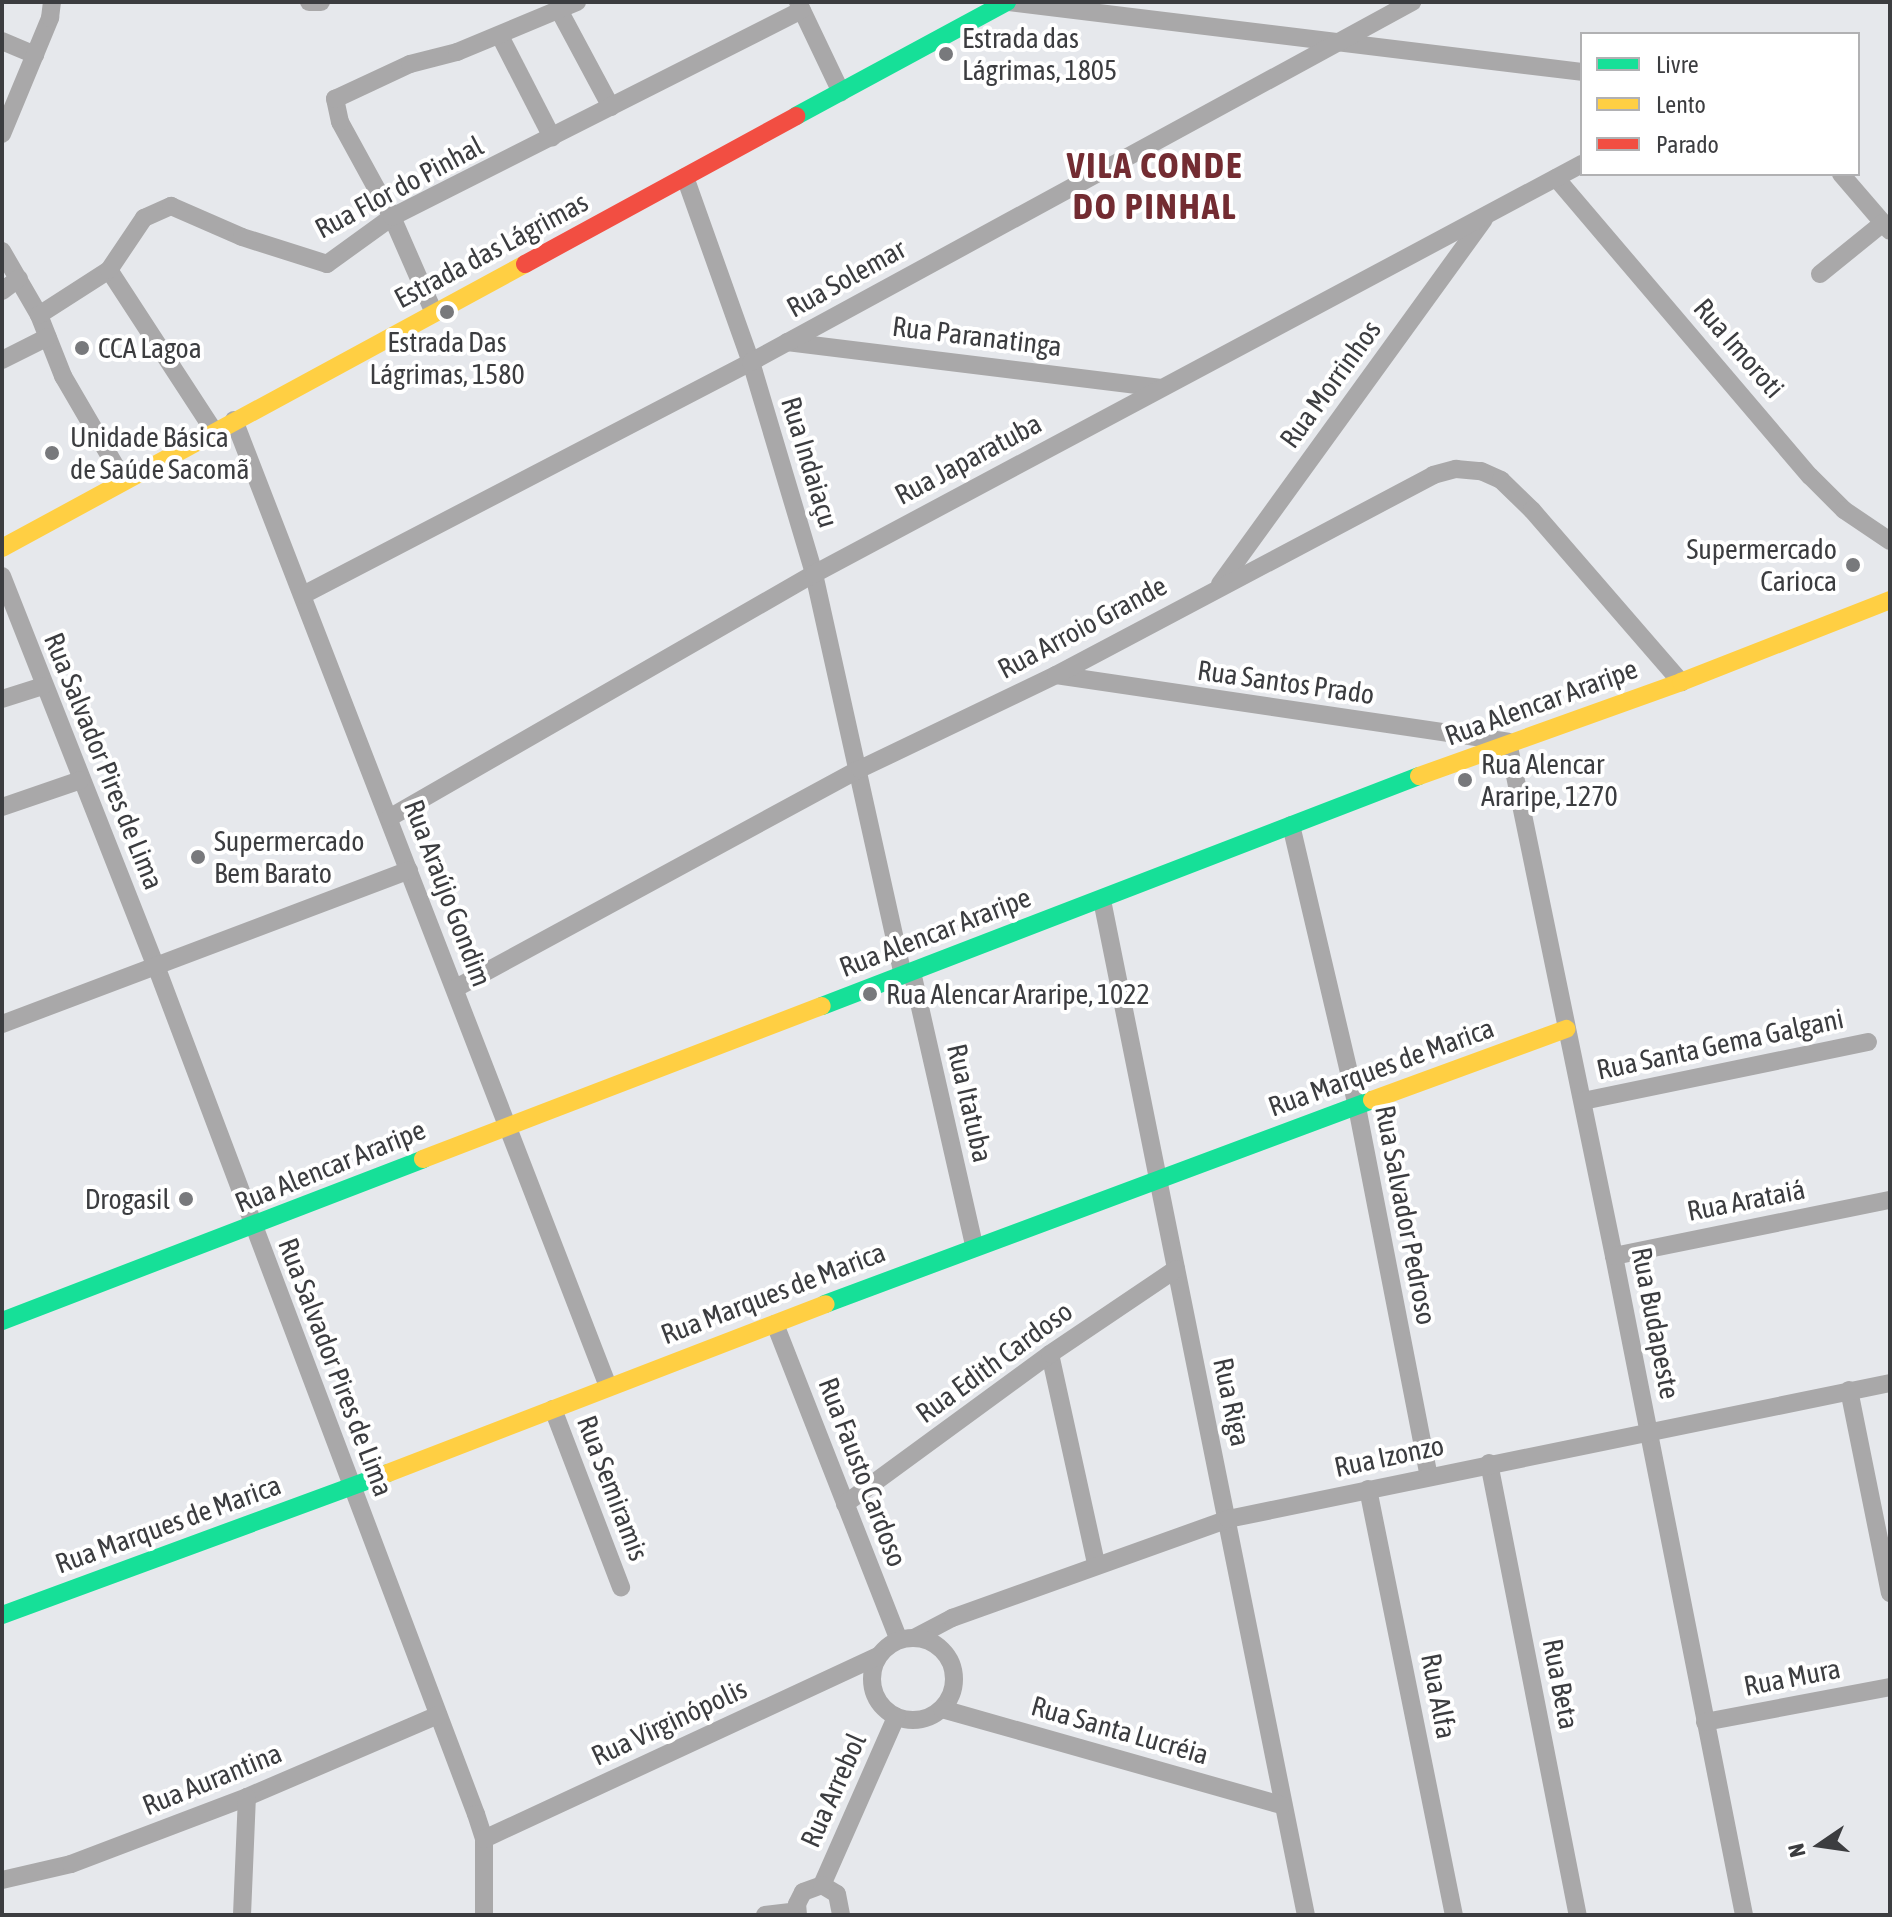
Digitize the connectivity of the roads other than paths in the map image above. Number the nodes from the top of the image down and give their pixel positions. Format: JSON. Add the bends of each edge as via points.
{"nodes":[{"id":1,"x":52,"y":2,"type":"edge"},
{"id":2,"x":309,"y":2,"type":"edge"},
{"id":3,"x":321,"y":2,"type":"edge"},
{"id":4,"x":577,"y":2,"type":"edge"},
{"id":5,"x":1008,"y":2,"type":"edge"},
{"id":6,"x":1412,"y":2,"type":"edge"},
{"id":7,"x":800,"y":6,"type":"edge"},
{"id":8,"x":559,"y":10,"type":"junction"},
{"id":9,"x":500,"y":36,"type":"junction"},
{"id":10,"x":2,"y":41,"type":"edge"},
{"id":11,"x":1338,"y":42,"type":"junction"},
{"id":12,"x":35,"y":55,"type":"junction"},
{"id":13,"x":1580,"y":72,"type":"edge"},
{"id":14,"x":841,"y":92,"type":"junction"},
{"id":15,"x":611,"y":107,"type":"junction"},
{"id":16,"x":2,"y":134,"type":"edge"},
{"id":17,"x":552,"y":137,"type":"junction"},
{"id":18,"x":1580,"y":165,"type":"edge"},
{"id":19,"x":1843,"y":176,"type":"edge"},
{"id":20,"x":685,"y":177,"type":"junction"},
{"id":21,"x":1556,"y":178,"type":"junction"},
{"id":22,"x":1488,"y":213,"type":"junction"},
{"id":23,"x":392,"y":217,"type":"junction"},
{"id":24,"x":1887,"y":227,"type":"edge"},
{"id":25,"x":2,"y":251,"type":"edge"},
{"id":26,"x":109,"y":270,"type":"junction"},
{"id":27,"x":1820,"y":274,"type":"dead end"},
{"id":28,"x":19,"y":278,"type":"junction"},
{"id":29,"x":2,"y":291,"type":"edge"},
{"id":30,"x":434,"y":313,"type":"junction"},
{"id":31,"x":39,"y":315,"type":"junction"},
{"id":32,"x":48,"y":337,"type":"junction"},
{"id":33,"x":787,"y":342,"type":"junction"},
{"id":34,"x":2,"y":360,"type":"edge"},
{"id":35,"x":751,"y":362,"type":"junction"},
{"id":36,"x":1159,"y":388,"type":"junction"},
{"id":37,"x":234,"y":420,"type":"junction"},
{"id":38,"x":214,"y":431,"type":"junction"},
{"id":39,"x":124,"y":481,"type":"junction"},
{"id":40,"x":1890,"y":541,"type":"edge"},
{"id":41,"x":2,"y":548,"type":"edge"},
{"id":42,"x":814,"y":574,"type":"junction"},
{"id":43,"x":2,"y":576,"type":"edge"},
{"id":44,"x":1217,"y":588,"type":"junction"},
{"id":45,"x":303,"y":595,"type":"junction"},
{"id":46,"x":1890,"y":600,"type":"edge"},
{"id":47,"x":1056,"y":675,"type":"junction"},
{"id":48,"x":1681,"y":682,"type":"junction"},
{"id":49,"x":43,"y":686,"type":"junction"},
{"id":50,"x":2,"y":699,"type":"edge"},
{"id":51,"x":1508,"y":742,"type":"junction"},
{"id":52,"x":860,"y":769,"type":"junction"},
{"id":53,"x":81,"y":780,"type":"junction"},
{"id":54,"x":2,"y":807,"type":"edge"},
{"id":55,"x":389,"y":818,"type":"junction"},
{"id":56,"x":1291,"y":825,"type":"junction"},
{"id":57,"x":409,"y":870,"type":"junction"},
{"id":58,"x":1102,"y":900,"type":"junction"},
{"id":59,"x":156,"y":966,"type":"junction"},
{"id":60,"x":908,"y":973,"type":"junction"},
{"id":61,"x":456,"y":988,"type":"junction"},
{"id":62,"x":2,"y":1024,"type":"edge"},
{"id":63,"x":1566,"y":1029,"type":"junction"},
{"id":64,"x":1868,"y":1042,"type":"dead end"},
{"id":65,"x":1583,"y":1101,"type":"junction"},
{"id":66,"x":1357,"y":1107,"type":"junction"},
{"id":67,"x":506,"y":1126,"type":"junction"},
{"id":68,"x":1156,"y":1179,"type":"junction"},
{"id":69,"x":1890,"y":1200,"type":"edge"},
{"id":70,"x":254,"y":1227,"type":"junction"},
{"id":71,"x":974,"y":1246,"type":"junction"},
{"id":72,"x":1614,"y":1256,"type":"junction"},
{"id":73,"x":1176,"y":1269,"type":"junction"},
{"id":74,"x":2,"y":1321,"type":"edge"},
{"id":75,"x":775,"y":1324,"type":"junction"},
{"id":76,"x":1050,"y":1354,"type":"junction"},
{"id":77,"x":1890,"y":1383,"type":"edge"},
{"id":78,"x":608,"y":1386,"type":"junction"},
{"id":79,"x":1849,"y":1390,"type":"junction"},
{"id":80,"x":553,"y":1409,"type":"junction"},
{"id":81,"x":1648,"y":1431,"type":"junction"},
{"id":82,"x":1489,"y":1463,"type":"junction"},
{"id":83,"x":1429,"y":1476,"type":"junction"},
{"id":84,"x":351,"y":1487,"type":"junction"},
{"id":85,"x":1368,"y":1489,"type":"junction"},
{"id":86,"x":845,"y":1504,"type":"junction"},
{"id":87,"x":1228,"y":1519,"type":"junction"},
{"id":88,"x":1096,"y":1564,"type":"junction"},
{"id":89,"x":621,"y":1587,"type":"dead end"},
{"id":90,"x":1890,"y":1593,"type":"edge"},
{"id":91,"x":2,"y":1615,"type":"edge"},
{"id":92,"x":908,"y":1639,"type":"junction"},
{"id":93,"x":878,"y":1656,"type":"junction"},
{"id":94,"x":1890,"y":1687,"type":"edge"},
{"id":95,"x":942,"y":1709,"type":"junction"},
{"id":96,"x":438,"y":1715,"type":"junction"},
{"id":97,"x":896,"y":1717,"type":"junction"},
{"id":98,"x":1705,"y":1722,"type":"junction"},
{"id":99,"x":247,"y":1797,"type":"junction"},
{"id":100,"x":1282,"y":1805,"type":"junction"},
{"id":101,"x":484,"y":1839,"type":"junction"},
{"id":102,"x":2,"y":1880,"type":"edge"},
{"id":103,"x":822,"y":1885,"type":"junction"},
{"id":104,"x":798,"y":1913,"type":"edge"},
{"id":105,"x":242,"y":1915,"type":"edge"},
{"id":106,"x":484,"y":1915,"type":"edge"},
{"id":107,"x":765,"y":1915,"type":"edge"},
{"id":108,"x":841,"y":1915,"type":"edge"},
{"id":109,"x":1306,"y":1915,"type":"edge"},
{"id":110,"x":1454,"y":1915,"type":"edge"},
{"id":111,"x":1578,"y":1915,"type":"edge"},
{"id":112,"x":1744,"y":1915,"type":"edge"}],
"edges":[{"from":1,"to":12,"type":"street"},
{"from":2,"to":3,"type":"street"},
{"from":4,"to":8,"type":"street"},
{"from":5,"to":11,"type":"street"},
{"from":5,"to":14,"type":"street","name":"Estrada das Lágrimas"},
{"from":6,"to":11,"type":"street","name":"Rua Solemar"},
{"from":7,"to":14,"type":"street"},
{"from":7,"to":15,"type":"street","name":"Rua Flor do Pinhal"},
{"from":8,"to":9,"type":"street"},
{"from":8,"to":15,"type":"street"},
{"from":9,"to":17,"type":"street"},
{"from":9,"to":23,"type":"street","via":[[410,64],[335,99],[340,122]]},
{"from":10,"to":12,"type":"street"},
{"from":11,"to":13,"type":"street"},
{"from":11,"to":33,"type":"street","name":"Rua Solemar"},
{"from":12,"to":16,"type":"street"},
{"from":14,"to":20,"type":"street","name":"Estrada das Lágrimas"},
{"from":15,"to":17,"type":"street","name":"Rua Flor do Pinhal"},
{"from":17,"to":23,"type":"street","name":"Rua Flor do Pinhal"},
{"from":18,"to":21,"type":"street","name":"Rua Japaratuba"},
{"from":19,"to":24,"type":"street"},
{"from":20,"to":30,"type":"street","name":"Estrada das Lágrimas"},
{"from":20,"to":35,"type":"street","name":"Rua Indaiaçu"},
{"from":21,"to":22,"type":"street","name":"Rua Japaratuba"},
{"from":21,"to":40,"type":"street","name":"Rua Imoroti","via":[[1810,476],[1844,510]]},
{"from":22,"to":36,"type":"street","name":"Rua Japaratuba"},
{"from":22,"to":44,"type":"street","name":"Rua Morrinhos"},
{"from":23,"to":26,"type":"street","name":"Rua Flor do Pinhal","via":[[327,264],[242,237],[171,206],[144,218]]},
{"from":23,"to":30,"type":"street"},
{"from":24,"to":27,"type":"street"},
{"from":25,"to":28,"type":"street"},
{"from":26,"to":31,"type":"street","name":"Rua Flor do Pinhal"},
{"from":26,"to":38,"type":"street"},
{"from":28,"to":29,"type":"street"},
{"from":28,"to":31,"type":"street"},
{"from":30,"to":37,"type":"street","name":"Estrada das Lágrimas"},
{"from":31,"to":32,"type":"street"},
{"from":32,"to":34,"type":"street"},
{"from":32,"to":39,"type":"street","via":[[63,376]]},
{"from":33,"to":35,"type":"street","name":"Rua Solemar"},
{"from":33,"to":36,"type":"street","name":"Rua Paranatinga"},
{"from":35,"to":42,"type":"street","name":"Rua Indaiaçu"},
{"from":35,"to":45,"type":"street","name":"Rua Solemar"},
{"from":36,"to":42,"type":"street","name":"Rua Japaratuba"},
{"from":37,"to":38,"type":"street","name":"Estrada das Lágrimas"},
{"from":37,"to":45,"type":"street","name":"Rua Araújo Gondim"},
{"from":38,"to":39,"type":"street","name":"Estrada das Lágrimas"},
{"from":39,"to":41,"type":"street","name":"Estrada das Lágrimas"},
{"from":42,"to":52,"type":"street","name":"Rua Indaiaçu"},
{"from":42,"to":55,"type":"street","name":"Rua Japaratuba"},
{"from":43,"to":49,"type":"street","name":"Rua Salvador Pires de Lima"},
{"from":44,"to":47,"type":"street","name":"Rua Arroio Grande"},
{"from":44,"to":48,"type":"street","name":"Rua Arroio Grande","via":[[1433,475],[1456,469],[1481,471],[1501,480],[1532,510]]},
{"from":45,"to":55,"type":"street","name":"Rua Araújo Gondim"},
{"from":46,"to":48,"type":"street","name":"Rua Alencar Araripe"},
{"from":47,"to":51,"type":"street","name":"Rua Santos Prado"},
{"from":47,"to":52,"type":"street","name":"Rua Arroio Grande"},
{"from":48,"to":51,"type":"street","name":"Rua Alencar Araripe"},
{"from":49,"to":50,"type":"street"},
{"from":49,"to":53,"type":"street","name":"Rua Salvador Pires de Lima"},
{"from":51,"to":56,"type":"street","name":"Rua Alencar Araripe"},
{"from":51,"to":63,"type":"street","name":"Rua Budapeste"},
{"from":52,"to":60,"type":"street","name":"Rua Itatuba"},
{"from":52,"to":61,"type":"street","name":"Rua Arroio Grande"},
{"from":53,"to":54,"type":"street"},
{"from":53,"to":59,"type":"street","name":"Rua Salvador Pires de Lima"},
{"from":55,"to":57,"type":"street","name":"Rua Araújo Gondim"},
{"from":56,"to":58,"type":"street","name":"Rua Alencar Araripe"},
{"from":56,"to":66,"type":"street","name":"Rua Salvador Pedroso"},
{"from":57,"to":59,"type":"street"},
{"from":57,"to":61,"type":"street","name":"Rua Araújo Gondim"},
{"from":58,"to":60,"type":"street","name":"Rua Alencar Araripe"},
{"from":58,"to":68,"type":"street","name":"Rua Riga"},
{"from":59,"to":62,"type":"street"},
{"from":59,"to":70,"type":"street","name":"Rua Salvador Pires de Lima"},
{"from":60,"to":67,"type":"street","name":"Rua Alencar Araripe"},
{"from":60,"to":71,"type":"street","name":"Rua Itatuba"},
{"from":61,"to":67,"type":"street","name":"Rua Araújo Gondim"},
{"from":63,"to":65,"type":"street","name":"Rua Budapeste"},
{"from":63,"to":66,"type":"street","name":"Rua Marques de Marica"},
{"from":64,"to":65,"type":"street","name":"Rua Santa Gema Galgani"},
{"from":65,"to":72,"type":"street","name":"Rua Budapeste"},
{"from":66,"to":68,"type":"street","name":"Rua Marques de Marica"},
{"from":66,"to":83,"type":"street","name":"Rua Salvador Pedroso"},
{"from":67,"to":70,"type":"street","name":"Rua Alencar Araripe"},
{"from":67,"to":78,"type":"street","name":"Rua Araújo Gondim"},
{"from":68,"to":71,"type":"street","name":"Rua Marques de Marica"},
{"from":68,"to":73,"type":"street","name":"Rua Riga"},
{"from":69,"to":72,"type":"street","name":"Rua Arataiá"},
{"from":70,"to":74,"type":"street","name":"Rua Alencar Araripe"},
{"from":70,"to":84,"type":"street","name":"Rua Salvador Pires de Lima"},
{"from":71,"to":75,"type":"street","name":"Rua Marques de Marica"},
{"from":72,"to":81,"type":"street","name":"Rua Budapeste"},
{"from":73,"to":76,"type":"street","name":"Rua Edith Cardoso"},
{"from":73,"to":87,"type":"street","name":"Rua Riga"},
{"from":75,"to":78,"type":"street","name":"Rua Marques de Marica"},
{"from":75,"to":86,"type":"street","name":"Rua Fausto Cardoso"},
{"from":76,"to":86,"type":"street","name":"Rua Edith Cardoso"},
{"from":76,"to":88,"type":"street"},
{"from":77,"to":79,"type":"street","name":"Rua Izonzo"},
{"from":78,"to":80,"type":"street","name":"Rua Marques de Marica"},
{"from":79,"to":81,"type":"street","name":"Rua Izonzo"},
{"from":79,"to":90,"type":"street"},
{"from":80,"to":84,"type":"street","name":"Rua Marques de Marica"},
{"from":80,"to":89,"type":"street","name":"Rua Semiramis"},
{"from":81,"to":82,"type":"street","name":"Rua Izonzo"},
{"from":81,"to":98,"type":"street","name":"Rua Budapeste"},
{"from":82,"to":83,"type":"street","name":"Rua Izonzo"},
{"from":82,"to":111,"type":"street","name":"Rua Beta"},
{"from":83,"to":85,"type":"street","name":"Rua Izonzo"},
{"from":84,"to":91,"type":"street","name":"Rua Marques de Marica"},
{"from":84,"to":96,"type":"street","name":"Rua Salvador Pires de Lima"},
{"from":85,"to":87,"type":"street","name":"Rua Izonzo"},
{"from":85,"to":110,"type":"street","name":"Rua Alfa"},
{"from":86,"to":92,"type":"street","name":"Rua Fausto Cardoso"},
{"from":87,"to":88,"type":"street","name":"Rua Izonzo"},
{"from":87,"to":100,"type":"street","name":"Rua Riga"},
{"from":88,"to":92,"type":"street","name":"Rua Izonzo"},
{"from":92,"to":93,"type":"street"},
{"from":92,"to":95,"type":"street","via":[[931,1642],[952,1665],[951,1696]]},
{"from":93,"to":97,"type":"street","via":[[871,1684],[875,1698]]},
{"from":93,"to":101,"type":"street","name":"Rua Virginópolis"},
{"from":94,"to":98,"type":"street","name":"Rua Mura"},
{"from":95,"to":97,"type":"street","via":[[920,1720]]},
{"from":95,"to":100,"type":"street","name":"Rua Santa Lucréia"},
{"from":96,"to":99,"type":"street","name":"Rua Aurantina"},
{"from":96,"to":101,"type":"street","name":"Rua Salvador Pires de Lima"},
{"from":97,"to":103,"type":"street","name":"Rua Arrebol"},
{"from":98,"to":112,"type":"street","name":"Rua Budapeste"},
{"from":99,"to":102,"type":"street","name":"Rua Aurantina","via":[[71,1864]]},
{"from":99,"to":105,"type":"street"},
{"from":100,"to":109,"type":"street","name":"Rua Riga"},
{"from":101,"to":106,"type":"street","name":"Rua Salvador Pires de Lima"},
{"from":103,"to":104,"type":"street","via":[[803,1892]]},
{"from":103,"to":108,"type":"street","via":[[837,1894]]},
{"from":104,"to":107,"type":"street"}]}
